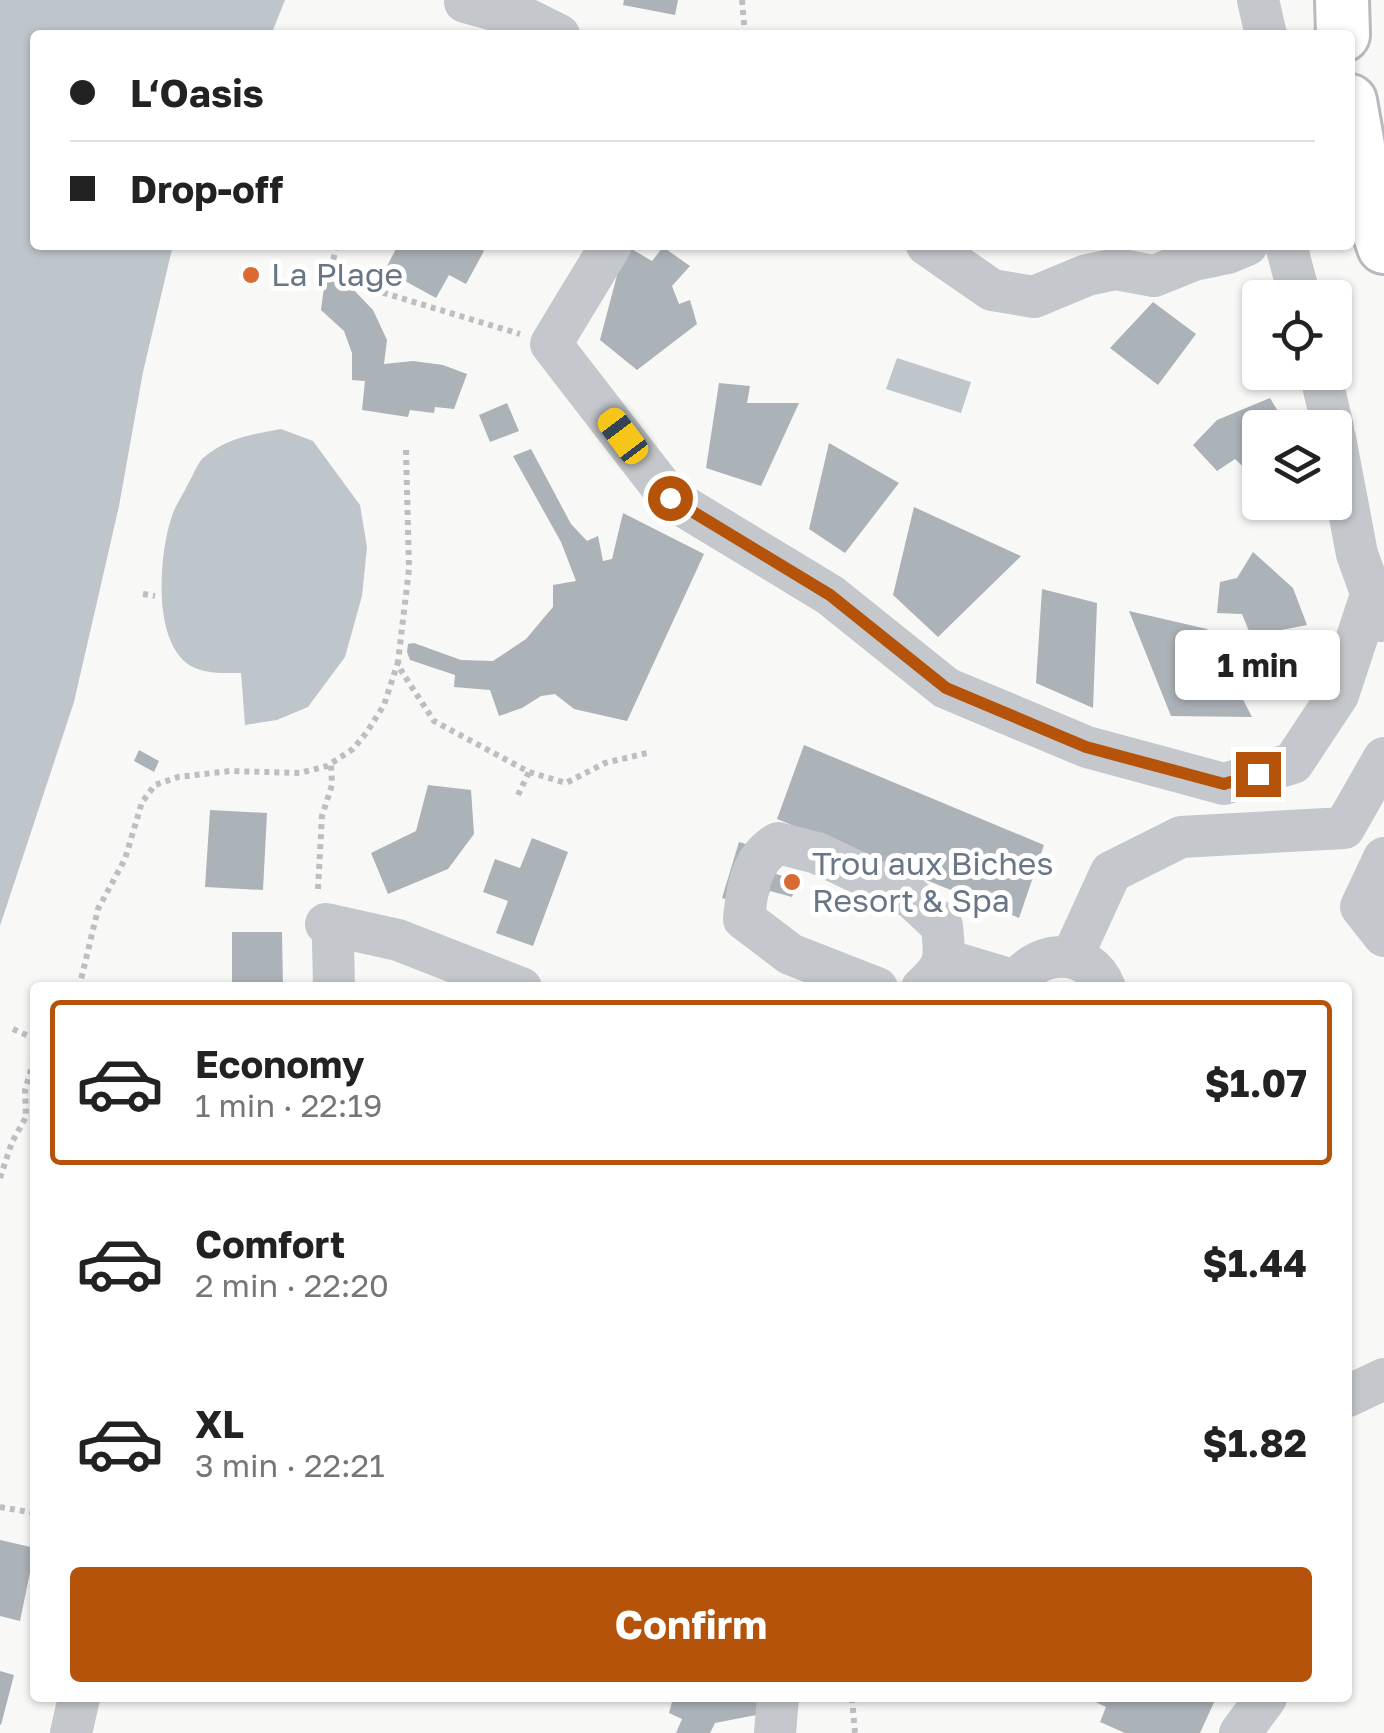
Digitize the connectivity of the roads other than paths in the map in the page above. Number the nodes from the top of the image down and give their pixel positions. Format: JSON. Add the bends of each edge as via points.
{"nodes":[{"id":1,"x":1258,"y":0,"type":"edge"},
{"id":2,"x":1342,"y":0,"type":"edge"},
{"id":3,"x":465,"y":2,"type":"edge"},
{"id":4,"x":549,"y":30,"type":"edge"},
{"id":5,"x":1265,"y":30,"type":"edge"},
{"id":6,"x":1342,"y":30,"type":"edge"},
{"id":7,"x":1355,"y":129,"type":"edge"},
{"id":8,"x":1367,"y":196,"type":"junction"},
{"id":9,"x":1384,"y":247,"type":"edge"},
{"id":10,"x":608,"y":250,"type":"edge"},
{"id":11,"x":934,"y":250,"type":"edge"},
{"id":12,"x":1235,"y":250,"type":"edge"},
{"id":13,"x":1287,"y":250,"type":"edge"},
{"id":14,"x":1295,"y":280,"type":"edge"},
{"id":15,"x":1384,"y":284,"type":"edge"},
{"id":16,"x":1351,"y":520,"type":"edge"},
{"id":17,"x":1378,"y":613,"type":"edge"},
{"id":18,"x":1384,"y":758,"type":"edge"},
{"id":19,"x":1384,"y":858,"type":"edge"},
{"id":20,"x":1384,"y":936,"type":"edge"},
{"id":21,"x":1072,"y":957,"type":"junction"},
{"id":22,"x":934,"y":974,"type":"edge"},
{"id":23,"x":334,"y":982,"type":"edge"},
{"id":24,"x":506,"y":982,"type":"edge"},
{"id":25,"x":862,"y":982,"type":"edge"},
{"id":26,"x":998,"y":982,"type":"edge"},
{"id":27,"x":1016,"y":982,"type":"edge"},
{"id":28,"x":1102,"y":982,"type":"edge"},
{"id":29,"x":1384,"y":1379,"type":"edge"},
{"id":30,"x":1352,"y":1394,"type":"edge"},
{"id":31,"x":77,"y":1702,"type":"edge"},
{"id":32,"x":778,"y":1702,"type":"edge"},
{"id":33,"x":1263,"y":1702,"type":"edge"},
{"id":34,"x":71,"y":1733,"type":"edge"},
{"id":35,"x":774,"y":1733,"type":"edge"},
{"id":36,"x":1240,"y":1733,"type":"edge"}],
"edges":[{"from":1,"to":5,"type":"lane"},
{"from":2,"to":6,"type":"main road"},
{"from":3,"to":4,"type":"lane"},
{"from":7,"to":8,"type":"main road"},
{"from":8,"to":9,"type":"main road"},
{"from":8,"to":15,"type":"main road"},
{"from":10,"to":17,"type":"lane","via":[[551,344],[670,498],[830,595],[946,688],[1086,747],[1224,784],[1292,762],[1338,695]]},
{"from":11,"to":12,"type":"lane","via":[[992,290],[1034,297],[1086,275],[1116,270],[1154,276]]},
{"from":13,"to":14,"type":"lane"},
{"from":16,"to":17,"type":"lane"},
{"from":18,"to":21,"type":"lane","via":[[1344,828],[1180,837],[1111,872]]},
{"from":19,"to":20,"type":"lane","via":[[1361,907]]},
{"from":21,"to":27,"type":"lane","via":[[1034,962]]},
{"from":21,"to":28,"type":"lane"},
{"from":22,"to":25,"type":"lane","via":[[942,926],[912,898],[817,853],[778,843],[761,854],[744,918],[790,954]]},
{"from":22,"to":26,"type":"lane"},
{"from":23,"to":24,"type":"lane","via":[[330,933],[398,940]]},
{"from":29,"to":30,"type":"lane"},
{"from":31,"to":34,"type":"lane"},
{"from":32,"to":35,"type":"lane"},
{"from":33,"to":36,"type":"lane"}]}
